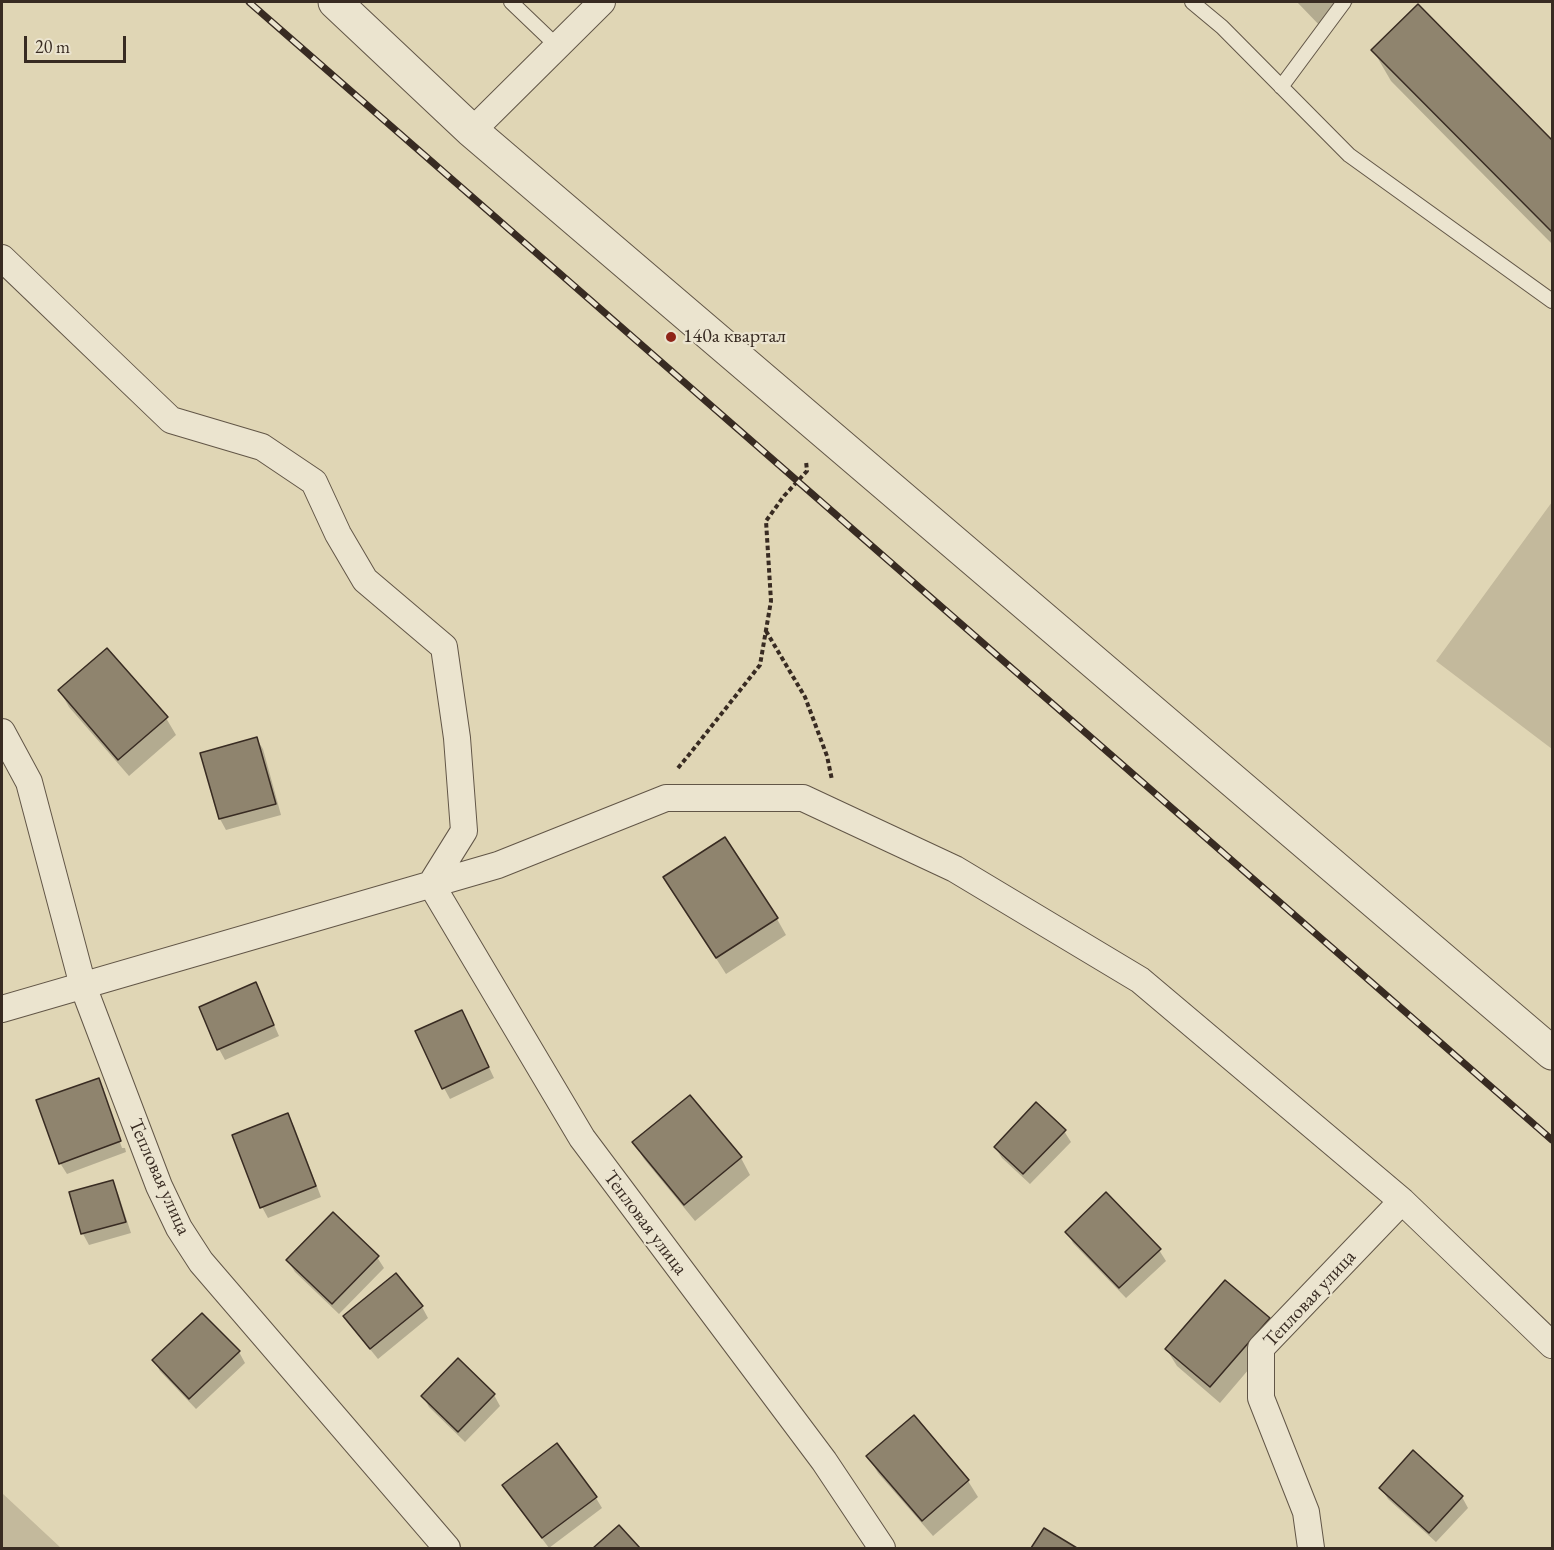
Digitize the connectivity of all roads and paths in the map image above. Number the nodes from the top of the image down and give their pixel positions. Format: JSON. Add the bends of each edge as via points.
{"nodes":[{"id":1,"x":335,"y":2,"type":"edge"},
{"id":2,"x":511,"y":2,"type":"edge"},
{"id":3,"x":602,"y":2,"type":"edge"},
{"id":4,"x":1192,"y":2,"type":"edge"},
{"id":5,"x":1344,"y":2,"type":"edge"},
{"id":6,"x":557,"y":46,"type":"junction"},
{"id":7,"x":1281,"y":87,"type":"junction"},
{"id":8,"x":472,"y":131,"type":"junction"},
{"id":9,"x":2,"y":258,"type":"edge"},
{"id":10,"x":1552,"y":301,"type":"edge"},
{"id":11,"x":806,"y":458,"type":"dead end"},
{"id":12,"x":766,"y":631,"type":"junction"},
{"id":13,"x":2,"y":732,"type":"edge"},
{"id":14,"x":644,"y":806,"type":"junction"},
{"id":15,"x":841,"y":816,"type":"junction"},
{"id":16,"x":431,"y":884,"type":"junction"},
{"id":17,"x":83,"y":986,"type":"junction"},
{"id":18,"x":2,"y":1009,"type":"edge"},
{"id":19,"x":1552,"y":1053,"type":"edge"},
{"id":20,"x":1402,"y":1201,"type":"junction"},
{"id":21,"x":1552,"y":1345,"type":"edge"},
{"id":22,"x":447,"y":1548,"type":"edge"},
{"id":23,"x":882,"y":1548,"type":"edge"},
{"id":24,"x":1311,"y":1548,"type":"edge"}],
"edges":[{"from":1,"to":8,"type":"street"},
{"from":2,"to":6,"type":"lane"},
{"from":3,"to":6,"type":"street"},
{"from":4,"to":7,"type":"lane"},
{"from":5,"to":7,"type":"lane"},
{"from":6,"to":8,"type":"street"},
{"from":7,"to":10,"type":"lane","via":[[1348,154]]},
{"from":8,"to":19,"type":"street"},
{"from":9,"to":16,"type":"street","via":[[171,420],[262,447],[314,482],[365,580],[444,647],[457,738],[464,831]]},
{"from":11,"to":12,"type":"path","via":[[807,471],[766,521],[771,601]]},
{"from":12,"to":14,"type":"path","via":[[760,665]]},
{"from":12,"to":15,"type":"path","via":[[805,697],[827,756]]},
{"from":13,"to":17,"type":"street","name":"Тепловая улица","via":[[29,782]]},
{"from":14,"to":15,"type":"street","via":[[666,798],[803,798]]},
{"from":14,"to":16,"type":"street","via":[[498,865]]},
{"from":15,"to":20,"type":"street","via":[[955,869],[1140,980]]},
{"from":16,"to":17,"type":"street"},
{"from":16,"to":23,"type":"street","name":"Тепловая улица","via":[[582,1138],[824,1461]]},
{"from":17,"to":18,"type":"street"},
{"from":17,"to":22,"type":"street","name":"Тепловая улица","via":[[159,1186],[201,1262]]},
{"from":20,"to":21,"type":"street"},
{"from":20,"to":24,"type":"street","name":"Тепловая улица","via":[[1261,1348],[1261,1398],[1306,1512]]}]}
